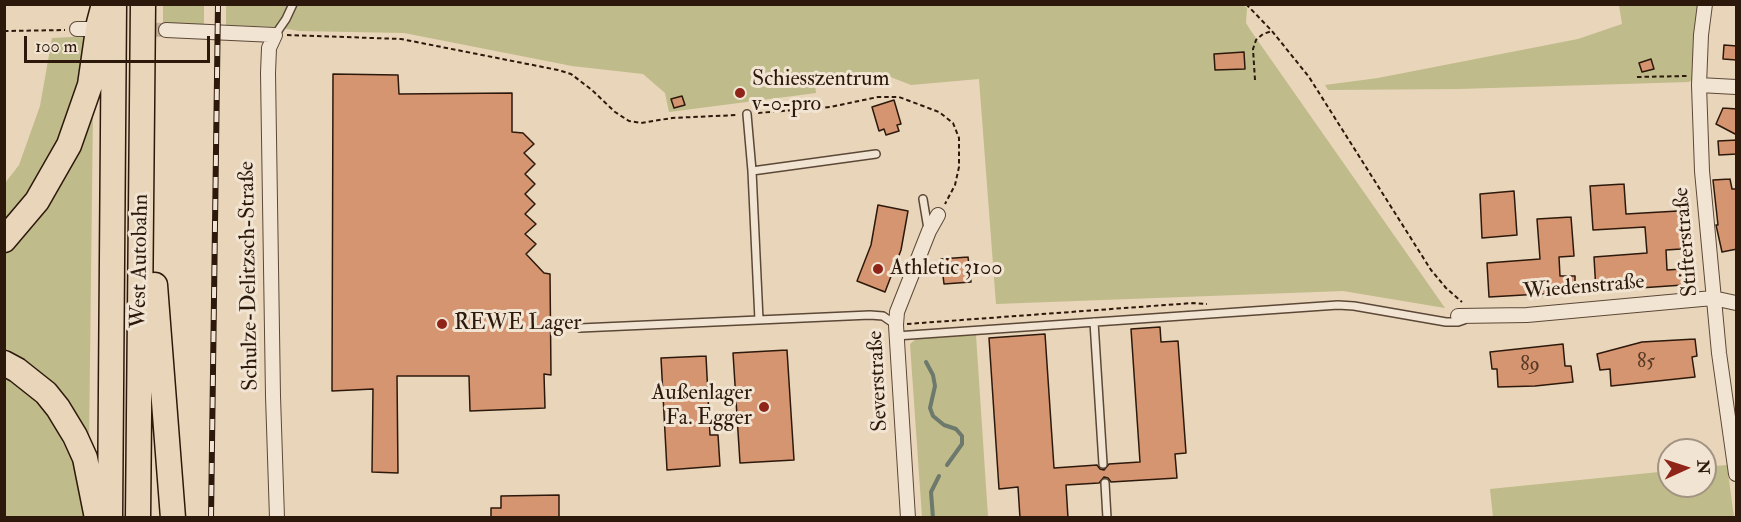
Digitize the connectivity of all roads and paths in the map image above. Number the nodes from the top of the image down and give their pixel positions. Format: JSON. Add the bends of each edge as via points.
{"nodes":[{"id":1,"x":104,"y":4,"type":"edge"},
{"id":2,"x":114,"y":4,"type":"edge"},
{"id":3,"x":143,"y":4,"type":"edge"},
{"id":4,"x":293,"y":4,"type":"edge"},
{"id":5,"x":1246,"y":4,"type":"edge"},
{"id":6,"x":1706,"y":4,"type":"edge"},
{"id":7,"x":83,"y":29,"type":"dead end"},
{"id":8,"x":166,"y":30,"type":"tunnel mouth"},
{"id":9,"x":4,"y":31,"type":"edge"},
{"id":10,"x":1272,"y":31,"type":"junction"},
{"id":11,"x":275,"y":34,"type":"junction"},
{"id":12,"x":1637,"y":77,"type":"dead end"},
{"id":13,"x":1255,"y":80,"type":"dead end"},
{"id":14,"x":1699,"y":80,"type":"junction"},
{"id":15,"x":1737,"y":87,"type":"edge"},
{"id":16,"x":747,"y":114,"type":"junction"},
{"id":17,"x":876,"y":154,"type":"dead end"},
{"id":18,"x":752,"y":171,"type":"junction"},
{"id":19,"x":142,"y":182,"type":"junction"},
{"id":20,"x":923,"y":199,"type":"dead end"},
{"id":21,"x":938,"y":215,"type":"joint"},
{"id":22,"x":929,"y":231,"type":"junction"},
{"id":23,"x":4,"y":240,"type":"edge"},
{"id":24,"x":1713,"y":298,"type":"junction"},
{"id":25,"x":1737,"y":303,"type":"edge"},
{"id":26,"x":1471,"y":316,"type":"junction"},
{"id":27,"x":759,"y":320,"type":"junction"},
{"id":28,"x":1094,"y":322,"type":"junction"},
{"id":29,"x":580,"y":328,"type":"dead end"},
{"id":30,"x":896,"y":331,"type":"junction"},
{"id":31,"x":4,"y":363,"type":"edge"},
{"id":32,"x":1103,"y":464,"type":"dead end"},
{"id":33,"x":1737,"y":474,"type":"edge"},
{"id":34,"x":1105,"y":483,"type":"dead end"},
{"id":35,"x":97,"y":518,"type":"edge"},
{"id":36,"x":110,"y":518,"type":"edge"},
{"id":37,"x":138,"y":518,"type":"edge"},
{"id":38,"x":173,"y":518,"type":"edge"},
{"id":39,"x":277,"y":518,"type":"edge"},
{"id":40,"x":908,"y":518,"type":"edge"},
{"id":41,"x":1107,"y":518,"type":"edge"}],
"edges":[{"from":1,"to":23,"type":"highway","via":[[90,85],[69,146],[37,201]]},
{"from":2,"to":36,"type":"highway","name":"West Autobahn"},
{"from":3,"to":19,"type":"highway","name":"West Autobahn"},
{"from":4,"to":11,"type":"lane"},
{"from":5,"to":10,"type":"path"},
{"from":6,"to":14,"type":"street","name":"Stifterstraße"},
{"from":7,"to":9,"type":"path"},
{"from":8,"to":11,"type":"street"},
{"from":10,"to":13,"type":"path","via":[[1256,40]]},
{"from":10,"to":26,"type":"path","via":[[1309,77],[1431,270]]},
{"from":11,"to":16,"type":"path","via":[[401,39],[558,70],[571,74],[629,121]]},
{"from":11,"to":39,"type":"street","name":"Schulze-Delitzsch-Straße","via":[[269,48],[268,74]]},
{"from":12,"to":14,"type":"path"},
{"from":14,"to":15,"type":"street"},
{"from":14,"to":24,"type":"street","name":"Stifterstraße"},
{"from":16,"to":18,"type":"lane"},
{"from":16,"to":21,"type":"path","via":[[830,107],[878,97],[899,97],[939,112],[953,123],[959,138],[959,167],[955,185]]},
{"from":17,"to":18,"type":"lane"},
{"from":18,"to":27,"type":"lane"},
{"from":19,"to":37,"type":"highway","name":"West Autobahn"},
{"from":19,"to":38,"type":"highway","via":[[154,265]]},
{"from":20,"to":22,"type":"lane"},
{"from":21,"to":22,"type":"street","name":"Severstraße"},
{"from":22,"to":30,"type":"street","name":"Severstraße","via":[[897,312]]},
{"from":24,"to":25,"type":"street","name":"Wiedenstraße"},
{"from":24,"to":26,"type":"street","name":"Wiedenstraße","via":[[1527,315]]},
{"from":24,"to":33,"type":"street","name":"Stifterstraße"},
{"from":26,"to":28,"type":"lane","via":[[1446,322],[1338,305]]},
{"from":27,"to":29,"type":"lane"},
{"from":27,"to":30,"type":"lane","via":[[883,316]]},
{"from":28,"to":30,"type":"lane"},
{"from":28,"to":32,"type":"lane"},
{"from":30,"to":40,"type":"street","name":"Severstraße"},
{"from":31,"to":35,"type":"highway","via":[[46,393],[70,426],[85,458]]},
{"from":34,"to":41,"type":"lane"}]}
